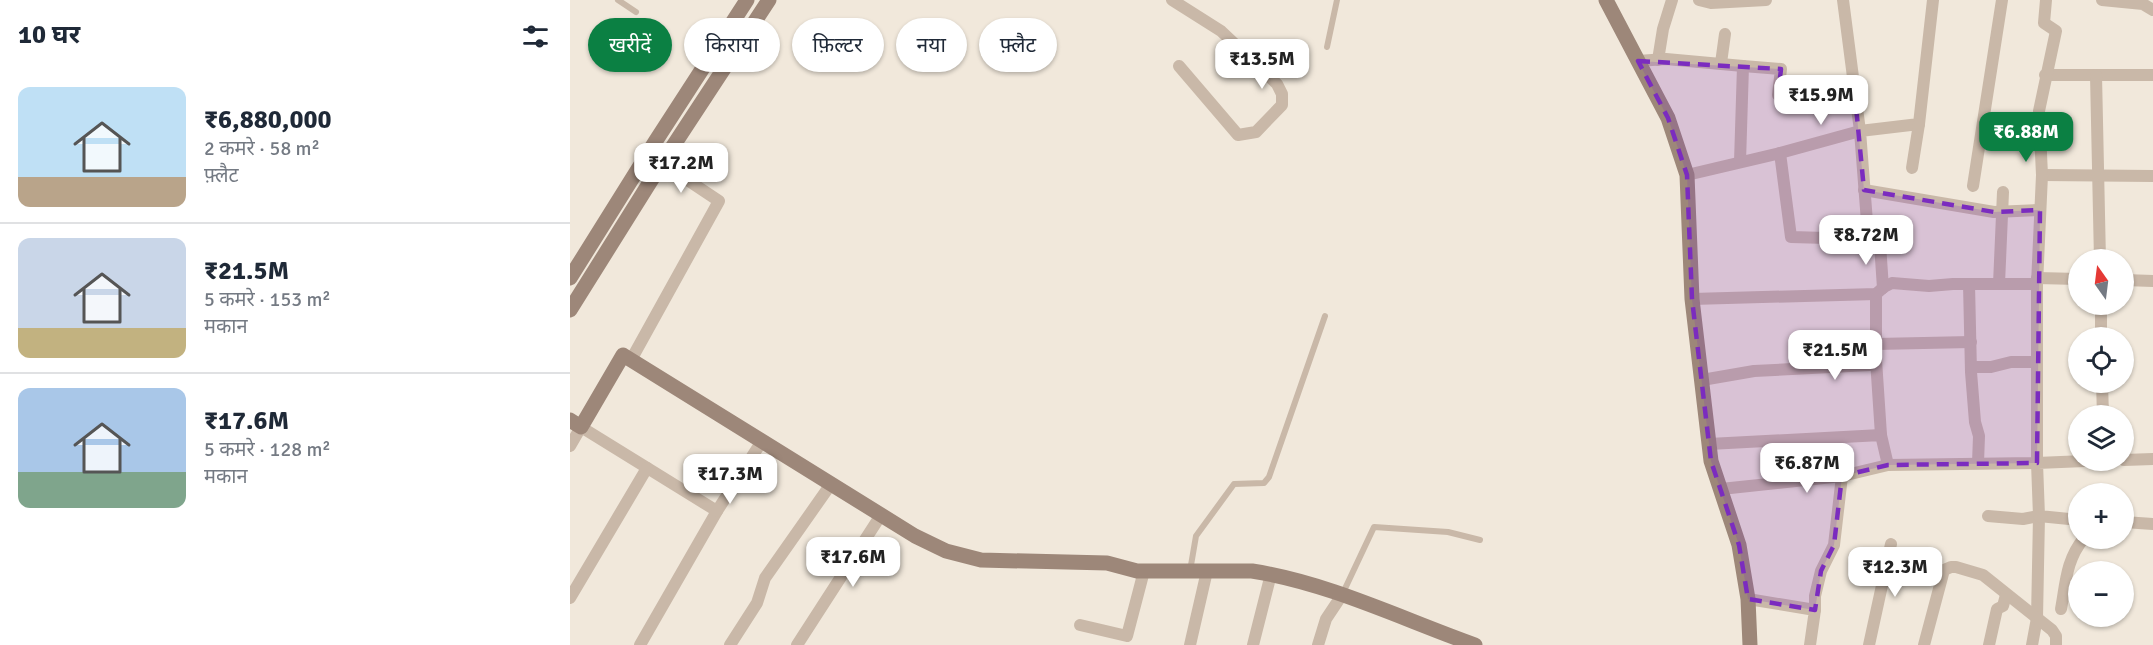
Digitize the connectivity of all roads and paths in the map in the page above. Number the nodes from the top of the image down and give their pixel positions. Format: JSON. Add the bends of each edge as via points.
{"nodes":[{"id":1,"x":618,"y":0,"type":"edge"},
{"id":2,"x":747,"y":0,"type":"edge"},
{"id":3,"x":769,"y":0,"type":"edge"},
{"id":4,"x":1172,"y":0,"type":"edge"},
{"id":5,"x":1337,"y":0,"type":"edge"},
{"id":6,"x":1606,"y":0,"type":"edge"},
{"id":7,"x":1672,"y":0,"type":"edge"},
{"id":8,"x":1699,"y":0,"type":"edge"},
{"id":9,"x":1766,"y":0,"type":"edge"},
{"id":10,"x":1843,"y":0,"type":"edge"},
{"id":11,"x":1933,"y":0,"type":"edge"},
{"id":12,"x":2002,"y":0,"type":"edge"},
{"id":13,"x":2046,"y":0,"type":"edge"},
{"id":14,"x":2102,"y":0,"type":"edge"},
{"id":15,"x":1727,"y":1,"type":"edge"},
{"id":16,"x":1188,"y":4,"type":"edge"},
{"id":17,"x":2146,"y":5,"type":"edge"},
{"id":18,"x":636,"y":12,"type":"dead end"},
{"id":19,"x":1725,"y":34,"type":"dead end"},
{"id":20,"x":1327,"y":47,"type":"dead end"},
{"id":21,"x":1658,"y":60,"type":"junction"},
{"id":22,"x":1638,"y":61,"type":"junction"},
{"id":23,"x":1721,"y":63,"type":"junction"},
{"id":24,"x":1179,"y":66,"type":"dead end"},
{"id":25,"x":1743,"y":66,"type":"junction"},
{"id":26,"x":2045,"y":75,"type":"junction"},
{"id":27,"x":2096,"y":75,"type":"junction"},
{"id":28,"x":2153,"y":75,"type":"edge"},
{"id":29,"x":1855,"y":96,"type":"junction"},
{"id":30,"x":1919,"y":124,"type":"junction"},
{"id":31,"x":1860,"y":131,"type":"junction"},
{"id":32,"x":1780,"y":153,"type":"junction"},
{"id":33,"x":1740,"y":162,"type":"junction"},
{"id":34,"x":662,"y":163,"type":"junction"},
{"id":35,"x":1912,"y":168,"type":"dead end"},
{"id":36,"x":1687,"y":175,"type":"junction"},
{"id":37,"x":2042,"y":175,"type":"junction"},
{"id":38,"x":2098,"y":175,"type":"junction"},
{"id":39,"x":2153,"y":176,"type":"edge"},
{"id":40,"x":1973,"y":186,"type":"dead end"},
{"id":41,"x":1864,"y":190,"type":"junction"},
{"id":42,"x":2003,"y":192,"type":"dead end"},
{"id":43,"x":2040,"y":210,"type":"junction"},
{"id":44,"x":2002,"y":212,"type":"junction"},
{"id":45,"x":1868,"y":235,"type":"junction"},
{"id":46,"x":2100,"y":249,"type":"edge"},
{"id":47,"x":570,"y":279,"type":"edge"},
{"id":48,"x":2068,"y":280,"type":"edge"},
{"id":49,"x":2134,"y":280,"type":"edge"},
{"id":50,"x":2153,"y":280,"type":"edge"},
{"id":51,"x":2037,"y":281,"type":"junction"},
{"id":52,"x":1969,"y":284,"type":"junction"},
{"id":53,"x":1999,"y":284,"type":"junction"},
{"id":54,"x":1880,"y":291,"type":"junction"},
{"id":55,"x":1692,"y":299,"type":"junction"},
{"id":56,"x":570,"y":310,"type":"edge"},
{"id":57,"x":1325,"y":316,"type":"dead end"},
{"id":58,"x":1971,"y":342,"type":"junction"},
{"id":59,"x":1876,"y":344,"type":"junction"},
{"id":60,"x":631,"y":360,"type":"junction"},
{"id":61,"x":1876,"y":360,"type":"junction"},
{"id":62,"x":2036,"y":362,"type":"junction"},
{"id":63,"x":1971,"y":367,"type":"junction"},
{"id":64,"x":1702,"y":380,"type":"junction"},
{"id":65,"x":576,"y":423,"type":"edge"},
{"id":66,"x":1881,"y":435,"type":"junction"},
{"id":67,"x":762,"y":441,"type":"junction"},
{"id":68,"x":1709,"y":444,"type":"junction"},
{"id":69,"x":570,"y":446,"type":"edge"},
{"id":70,"x":2153,"y":459,"type":"edge"},
{"id":71,"x":2134,"y":460,"type":"edge"},
{"id":72,"x":2068,"y":462,"type":"edge"},
{"id":73,"x":1978,"y":463,"type":"junction"},
{"id":74,"x":2037,"y":463,"type":"junction"},
{"id":75,"x":1888,"y":465,"type":"junction"},
{"id":76,"x":647,"y":468,"type":"junction"},
{"id":77,"x":1842,"y":476,"type":"junction"},
{"id":78,"x":831,"y":484,"type":"junction"},
{"id":79,"x":1721,"y":489,"type":"junction"},
{"id":80,"x":717,"y":511,"type":"junction"},
{"id":81,"x":881,"y":515,"type":"junction"},
{"id":82,"x":1988,"y":516,"type":"dead end"},
{"id":83,"x":2039,"y":516,"type":"junction"},
{"id":84,"x":2068,"y":519,"type":"edge"},
{"id":85,"x":2134,"y":523,"type":"edge"},
{"id":86,"x":2153,"y":524,"type":"edge"},
{"id":87,"x":1480,"y":540,"type":"dead end"},
{"id":88,"x":1891,"y":544,"type":"dead end"},
{"id":89,"x":2075,"y":549,"type":"edge"},
{"id":90,"x":1144,"y":571,"type":"junction"},
{"id":91,"x":1189,"y":571,"type":"junction"},
{"id":92,"x":1207,"y":571,"type":"junction"},
{"id":93,"x":1271,"y":574,"type":"junction"},
{"id":94,"x":1342,"y":595,"type":"junction"},
{"id":95,"x":2007,"y":595,"type":"junction"},
{"id":96,"x":570,"y":598,"type":"edge"},
{"id":97,"x":1748,"y":599,"type":"junction"},
{"id":98,"x":2061,"y":609,"type":"dead end"},
{"id":99,"x":1815,"y":610,"type":"junction"},
{"id":100,"x":2037,"y":618,"type":"junction"},
{"id":101,"x":1080,"y":625,"type":"dead end"},
{"id":102,"x":640,"y":645,"type":"edge"},
{"id":103,"x":730,"y":645,"type":"edge"},
{"id":104,"x":798,"y":645,"type":"edge"},
{"id":105,"x":1190,"y":645,"type":"edge"},
{"id":106,"x":1253,"y":645,"type":"edge"},
{"id":107,"x":1318,"y":645,"type":"edge"},
{"id":108,"x":1475,"y":645,"type":"edge"},
{"id":109,"x":1750,"y":645,"type":"edge"},
{"id":110,"x":1810,"y":645,"type":"edge"},
{"id":111,"x":1869,"y":645,"type":"edge"},
{"id":112,"x":1924,"y":645,"type":"edge"},
{"id":113,"x":1989,"y":645,"type":"edge"},
{"id":114,"x":2032,"y":645,"type":"edge"},
{"id":115,"x":2056,"y":645,"type":"edge"}],
"edges":[{"from":1,"to":18,"type":"lane"},
{"from":2,"to":47,"type":"street"},
{"from":3,"to":34,"type":"street"},
{"from":4,"to":16,"type":"street"},
{"from":5,"to":20,"type":"lane"},
{"from":6,"to":22,"type":"street"},
{"from":7,"to":21,"type":"street"},
{"from":8,"to":15,"type":"street"},
{"from":9,"to":15,"type":"street"},
{"from":10,"to":29,"type":"street"},
{"from":11,"to":30,"type":"street"},
{"from":12,"to":40,"type":"street"},
{"from":13,"to":26,"type":"street","via":[[2044,23],[2056,31]]},
{"from":14,"to":17,"type":"street"},
{"from":16,"to":24,"type":"street","via":[[1277,84],[1282,105],[1256,132],[1238,135]]},
{"from":19,"to":23,"type":"street"},
{"from":21,"to":22,"type":"street"},
{"from":21,"to":23,"type":"street"},
{"from":22,"to":36,"type":"street","via":[[1668,118]]},
{"from":23,"to":25,"type":"street"},
{"from":25,"to":29,"type":"street","via":[[1781,69],[1778,95]]},
{"from":25,"to":33,"type":"street"},
{"from":26,"to":27,"type":"street"},
{"from":26,"to":37,"type":"street","via":[[2038,127]]},
{"from":27,"to":28,"type":"street"},
{"from":27,"to":38,"type":"street"},
{"from":29,"to":31,"type":"street"},
{"from":30,"to":31,"type":"street"},
{"from":30,"to":35,"type":"street"},
{"from":31,"to":32,"type":"street"},
{"from":31,"to":41,"type":"street"},
{"from":32,"to":33,"type":"street"},
{"from":32,"to":45,"type":"street","via":[[1791,237],[1861,239]]},
{"from":33,"to":36,"type":"street"},
{"from":34,"to":56,"type":"street"},
{"from":34,"to":60,"type":"street","via":[[719,201]]},
{"from":36,"to":55,"type":"street"},
{"from":37,"to":38,"type":"street"},
{"from":37,"to":43,"type":"street"},
{"from":38,"to":39,"type":"street"},
{"from":38,"to":46,"type":"street"},
{"from":41,"to":44,"type":"street"},
{"from":41,"to":45,"type":"street"},
{"from":42,"to":44,"type":"street"},
{"from":43,"to":44,"type":"street"},
{"from":43,"to":51,"type":"street"},
{"from":44,"to":53,"type":"street"},
{"from":45,"to":54,"type":"street","via":[[1880,244]]},
{"from":48,"to":51,"type":"street"},
{"from":49,"to":50,"type":"street"},
{"from":51,"to":53,"type":"street"},
{"from":51,"to":62,"type":"street"},
{"from":52,"to":53,"type":"street"},
{"from":52,"to":54,"type":"street","via":[[1892,283]]},
{"from":52,"to":58,"type":"street"},
{"from":54,"to":55,"type":"street"},
{"from":54,"to":59,"type":"street"},
{"from":55,"to":64,"type":"street"},
{"from":57,"to":91,"type":"lane","via":[[1269,477],[1264,483],[1233,484],[1196,536]]},
{"from":58,"to":59,"type":"street"},
{"from":58,"to":63,"type":"street"},
{"from":59,"to":61,"type":"street"},
{"from":60,"to":65,"type":"street","via":[[623,355]]},
{"from":60,"to":67,"type":"street"},
{"from":61,"to":64,"type":"street","via":[[1870,364],[1754,371]]},
{"from":61,"to":66,"type":"street"},
{"from":62,"to":63,"type":"street"},
{"from":62,"to":74,"type":"street"},
{"from":63,"to":73,"type":"street"},
{"from":64,"to":68,"type":"street"},
{"from":65,"to":69,"type":"street"},
{"from":65,"to":76,"type":"street"},
{"from":66,"to":68,"type":"street"},
{"from":66,"to":75,"type":"street"},
{"from":67,"to":78,"type":"street"},
{"from":67,"to":80,"type":"street"},
{"from":68,"to":79,"type":"street"},
{"from":70,"to":71,"type":"street"},
{"from":72,"to":74,"type":"street"},
{"from":73,"to":74,"type":"street"},
{"from":73,"to":75,"type":"street"},
{"from":74,"to":83,"type":"street"},
{"from":75,"to":77,"type":"street"},
{"from":76,"to":80,"type":"street"},
{"from":76,"to":96,"type":"street"},
{"from":77,"to":79,"type":"street"},
{"from":77,"to":99,"type":"street","via":[[1834,545],[1821,572]]},
{"from":78,"to":81,"type":"street"},
{"from":78,"to":103,"type":"street","via":[[765,578],[758,603]]},
{"from":79,"to":97,"type":"street","via":[[1739,545]]},
{"from":80,"to":102,"type":"street"},
{"from":81,"to":90,"type":"street","via":[[946,551],[981,560],[1107,563]]},
{"from":81,"to":104,"type":"street"},
{"from":82,"to":83,"type":"street"},
{"from":83,"to":84,"type":"street"},
{"from":83,"to":100,"type":"street"},
{"from":85,"to":86,"type":"street"},
{"from":87,"to":94,"type":"lane","via":[[1449,532],[1374,527]]},
{"from":88,"to":111,"type":"street"},
{"from":89,"to":98,"type":"street"},
{"from":90,"to":91,"type":"street"},
{"from":90,"to":101,"type":"street","via":[[1127,636]]},
{"from":91,"to":92,"type":"street"},
{"from":92,"to":93,"type":"street"},
{"from":92,"to":105,"type":"street"},
{"from":93,"to":94,"type":"street"},
{"from":93,"to":106,"type":"street"},
{"from":94,"to":107,"type":"street","via":[[1326,619]]},
{"from":94,"to":108,"type":"street"},
{"from":95,"to":100,"type":"street"},
{"from":95,"to":112,"type":"street","via":[[1983,575],[1956,567],[1944,570]]},
{"from":95,"to":113,"type":"street","via":[[2003,606],[1997,609]]},
{"from":97,"to":99,"type":"street"},
{"from":97,"to":109,"type":"street"},
{"from":99,"to":110,"type":"street"},
{"from":100,"to":114,"type":"street"},
{"from":100,"to":115,"type":"street","via":[[2052,630]]}]}
